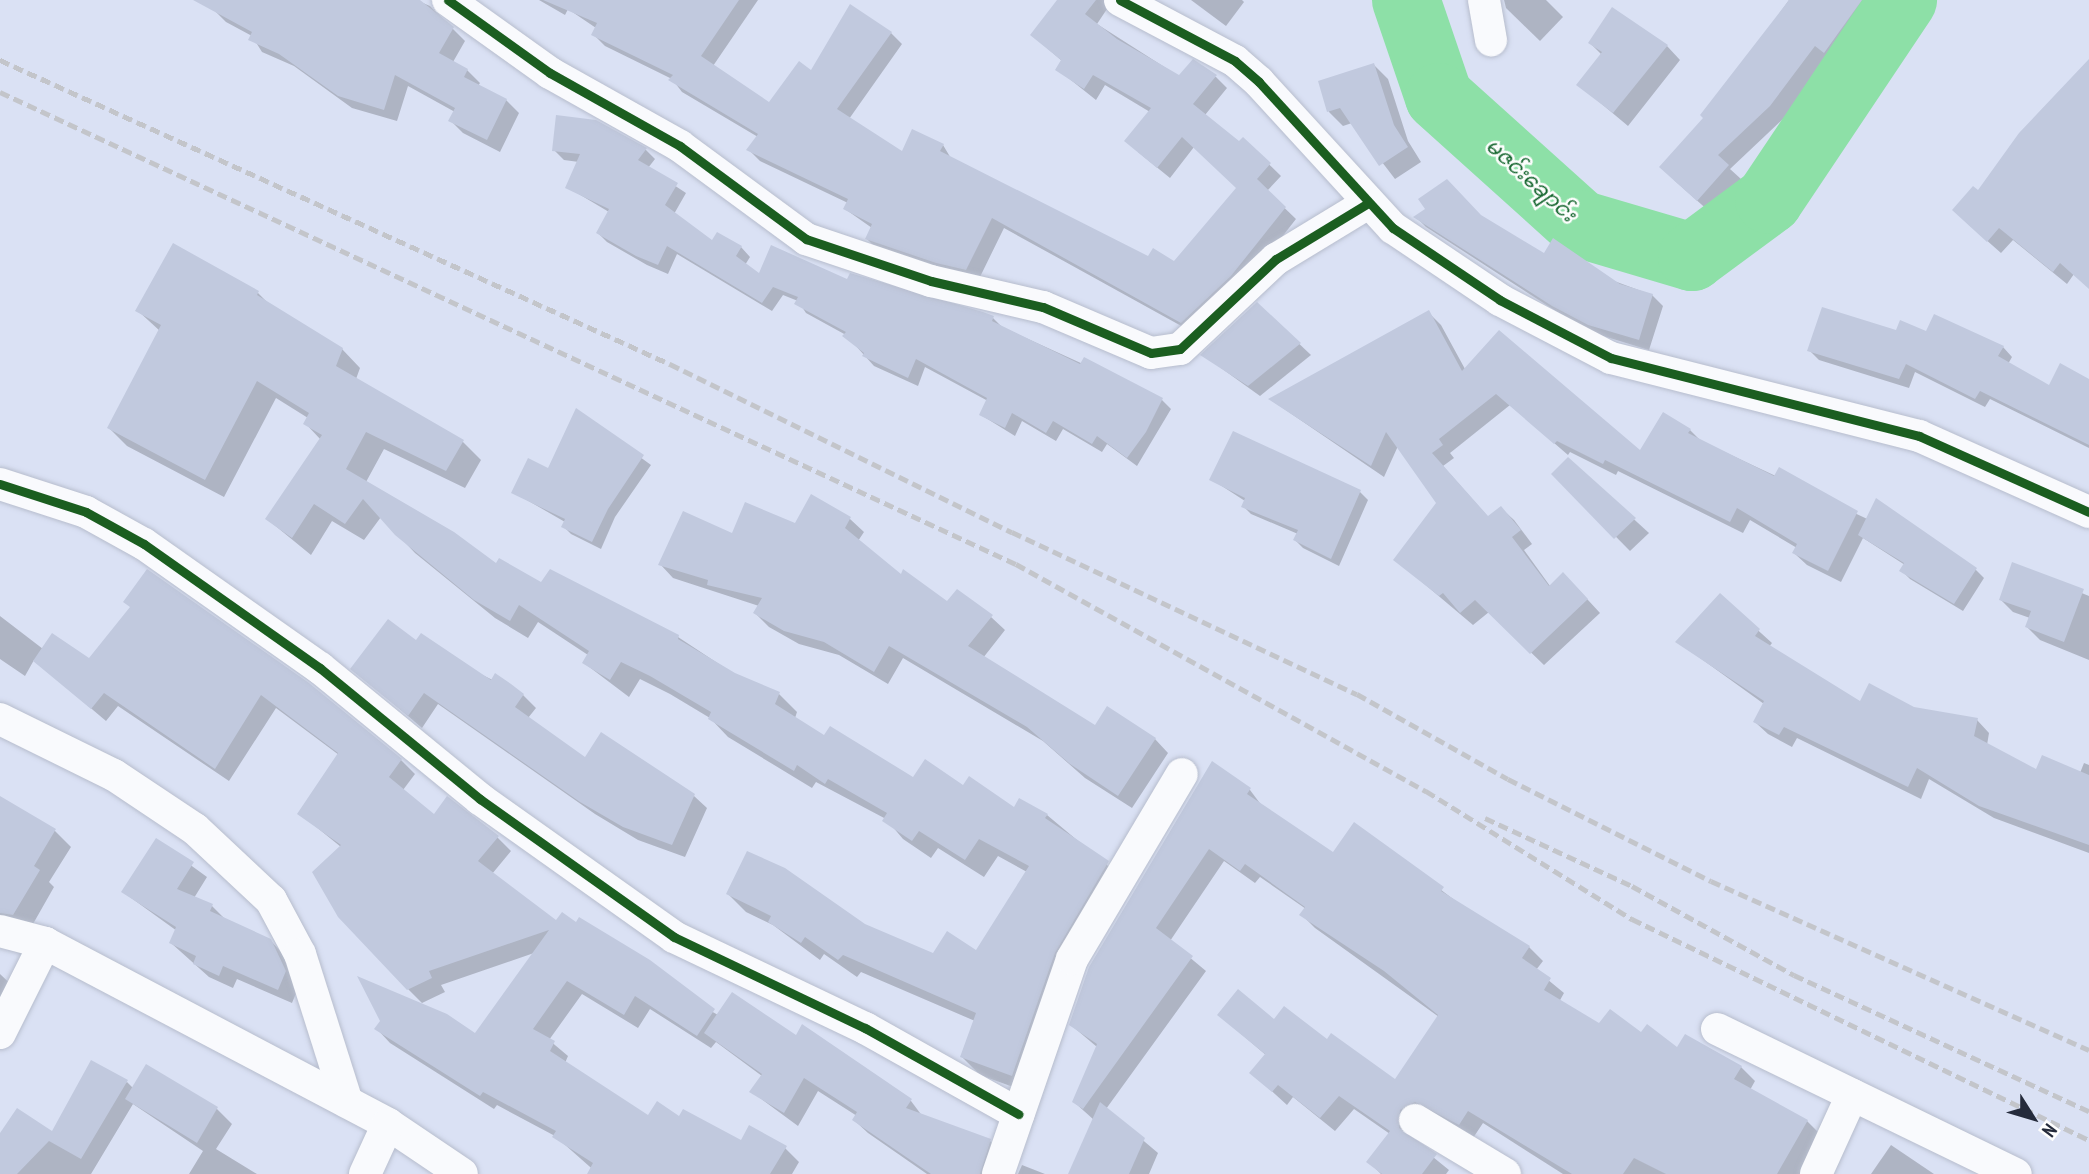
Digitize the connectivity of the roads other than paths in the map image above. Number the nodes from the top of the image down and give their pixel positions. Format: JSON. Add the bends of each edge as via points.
{"nodes":[{"id":1,"x":448,"y":0,"type":"edge"},
{"id":2,"x":1120,"y":0,"type":"edge"},
{"id":3,"x":1483,"y":0,"type":"edge"},
{"id":4,"x":1491,"y":40,"type":"dead end"},
{"id":5,"x":1368,"y":203,"type":"junction"},
{"id":6,"x":0,"y":484,"type":"edge"},
{"id":7,"x":2089,"y":512,"type":"edge"},
{"id":8,"x":0,"y":719,"type":"edge"},
{"id":9,"x":1182,"y":774,"type":"dead end"},
{"id":10,"x":0,"y":931,"type":"edge"},
{"id":11,"x":45,"y":943,"type":"junction"},
{"id":12,"x":1717,"y":1030,"type":"dead end"},
{"id":13,"x":0,"y":1033,"type":"edge"},
{"id":14,"x":1852,"y":1095,"type":"junction"},
{"id":15,"x":347,"y":1102,"type":"junction"},
{"id":16,"x":1018,"y":1114,"type":"junction"},
{"id":17,"x":1415,"y":1120,"type":"dead end"},
{"id":18,"x":388,"y":1124,"type":"junction"},
{"id":19,"x":365,"y":1174,"type":"edge"},
{"id":20,"x":462,"y":1174,"type":"edge"},
{"id":21,"x":998,"y":1174,"type":"edge"},
{"id":22,"x":1505,"y":1174,"type":"edge"},
{"id":23,"x":1816,"y":1174,"type":"edge"},
{"id":24,"x":2016,"y":1174,"type":"edge"}],
"edges":[{"from":1,"to":5,"type":"street","via":[[550,73],[680,146],[806,239],[931,281],[1043,307],[1150,353],[1180,349],[1276,259]]},
{"from":2,"to":5,"type":"street","via":[[1235,61]]},
{"from":3,"to":4,"type":"street"},
{"from":5,"to":7,"type":"street","via":[[1392,228],[1454,271],[1611,358],[1919,436]]},
{"from":6,"to":16,"type":"street","via":[[86,512],[144,544],[320,668],[480,799],[674,937],[865,1028]]},
{"from":8,"to":15,"type":"street","via":[[114,775],[183,822],[271,900],[300,954]]},
{"from":9,"to":16,"type":"street","via":[[1072,959]]},
{"from":10,"to":11,"type":"street"},
{"from":11,"to":13,"type":"street"},
{"from":11,"to":15,"type":"street"},
{"from":12,"to":14,"type":"street"},
{"from":14,"to":23,"type":"street"},
{"from":14,"to":24,"type":"street"},
{"from":15,"to":18,"type":"street"},
{"from":16,"to":21,"type":"street"},
{"from":17,"to":22,"type":"street"},
{"from":18,"to":19,"type":"street"},
{"from":18,"to":20,"type":"street"}]}
